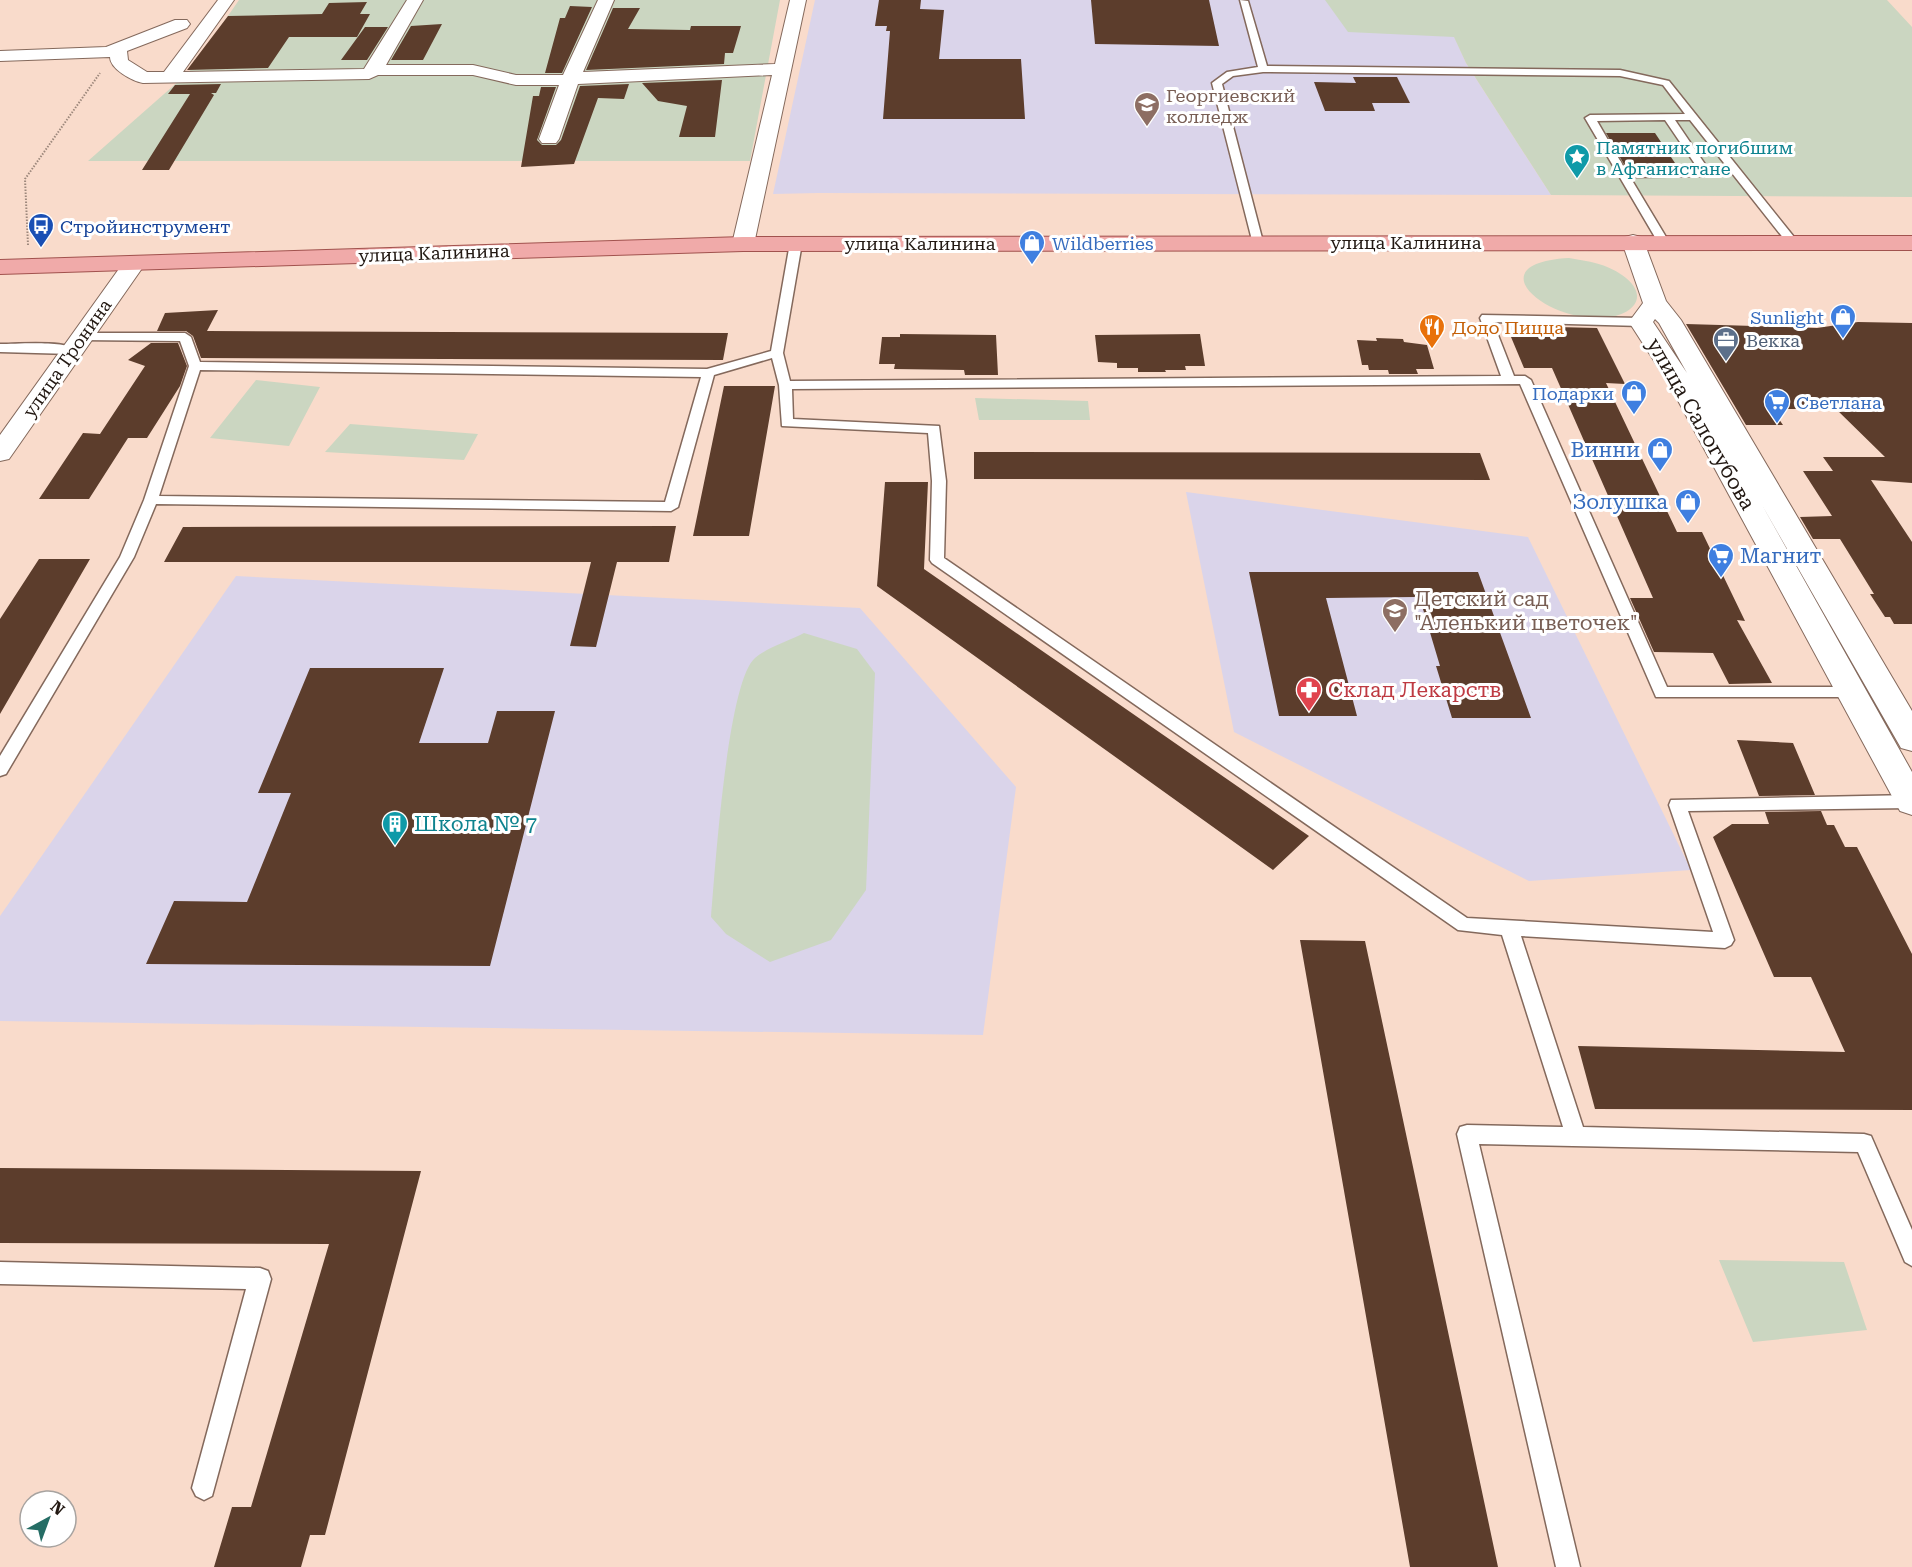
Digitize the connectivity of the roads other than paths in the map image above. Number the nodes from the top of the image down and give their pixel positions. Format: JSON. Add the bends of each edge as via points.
{"nodes":[{"id":1,"x":226,"y":0,"type":"edge"},
{"id":2,"x":415,"y":0,"type":"edge"},
{"id":3,"x":606,"y":0,"type":"edge"},
{"id":4,"x":798,"y":0,"type":"edge"},
{"id":5,"x":1244,"y":1,"type":"edge"},
{"id":6,"x":181,"y":24,"type":"dead end"},
{"id":7,"x":118,"y":48,"type":"junction"},
{"id":8,"x":0,"y":56,"type":"edge"},
{"id":9,"x":782,"y":69,"type":"junction"},
{"id":10,"x":1263,"y":69,"type":"junction"},
{"id":11,"x":374,"y":70,"type":"junction"},
{"id":12,"x":170,"y":76,"type":"junction"},
{"id":13,"x":570,"y":80,"type":"junction"},
{"id":14,"x":1668,"y":117,"type":"junction"},
{"id":15,"x":1693,"y":117,"type":"junction"},
{"id":16,"x":549,"y":139,"type":"dead end"},
{"id":17,"x":1623,"y":174,"type":"junction"},
{"id":18,"x":1257,"y":242,"type":"junction"},
{"id":19,"x":1633,"y":242,"type":"junction"},
{"id":20,"x":1663,"y":242,"type":"junction"},
{"id":21,"x":1792,"y":242,"type":"junction"},
{"id":22,"x":796,"y":243,"type":"junction"},
{"id":23,"x":1912,"y":243,"type":"edge"},
{"id":24,"x":743,"y":244,"type":"junction"},
{"id":25,"x":134,"y":264,"type":"junction"},
{"id":26,"x":0,"y":267,"type":"edge"},
{"id":27,"x":1648,"y":312,"type":"junction"},
{"id":28,"x":76,"y":343,"type":"junction"},
{"id":29,"x":0,"y":348,"type":"edge"},
{"id":30,"x":777,"y":353,"type":"junction"},
{"id":31,"x":195,"y":366,"type":"junction"},
{"id":32,"x":708,"y":373,"type":"junction"},
{"id":33,"x":1509,"y":381,"type":"junction"},
{"id":34,"x":784,"y":385,"type":"junction"},
{"id":35,"x":0,"y":453,"type":"edge"},
{"id":36,"x":152,"y":500,"type":"junction"},
{"id":37,"x":1852,"y":693,"type":"junction"},
{"id":38,"x":1912,"y":739,"type":"edge"},
{"id":39,"x":0,"y":770,"type":"edge"},
{"id":40,"x":1912,"y":801,"type":"edge"},
{"id":41,"x":1509,"y":928,"type":"junction"},
{"id":42,"x":1576,"y":1136,"type":"junction"},
{"id":43,"x":1912,"y":1255,"type":"edge"},
{"id":44,"x":0,"y":1273,"type":"edge"},
{"id":45,"x":204,"y":1488,"type":"dead end"},
{"id":46,"x":1568,"y":1567,"type":"edge"}],
"edges":[{"from":1,"to":12,"type":"street"},
{"from":2,"to":11,"type":"street"},
{"from":3,"to":13,"type":"street"},
{"from":4,"to":9,"type":"street"},
{"from":5,"to":10,"type":"lane"},
{"from":6,"to":7,"type":"street"},
{"from":7,"to":8,"type":"street","via":[[108,52]]},
{"from":7,"to":12,"type":"street","via":[[119,62],[143,78]]},
{"from":9,"to":13,"type":"street","via":[[588,76]]},
{"from":9,"to":24,"type":"street"},
{"from":10,"to":15,"type":"lane","via":[[1620,73],[1666,83]]},
{"from":10,"to":18,"type":"lane","via":[[1230,74],[1217,83]]},
{"from":11,"to":12,"type":"street","via":[[369,74]]},
{"from":11,"to":13,"type":"street","via":[[473,70],[516,80]]},
{"from":13,"to":16,"type":"street"},
{"from":14,"to":15,"type":"lane"},
{"from":14,"to":17,"type":"lane","via":[[1590,118]]},
{"from":14,"to":17,"type":"lane","via":[[1706,173]]},
{"from":15,"to":21,"type":"lane"},
{"from":17,"to":20,"type":"lane"},
{"from":18,"to":19,"type":"main road","name":"улица Калинина"},
{"from":18,"to":22,"type":"main road","name":"улица Калинина"},
{"from":19,"to":20,"type":"main road","name":"улица Калинина"},
{"from":19,"to":27,"type":"street"},
{"from":20,"to":21,"type":"main road","name":"улица Калинина"},
{"from":21,"to":23,"type":"main road","name":"улица Калинина"},
{"from":22,"to":24,"type":"main road","name":"улица Калинина"},
{"from":22,"to":30,"type":"lane"},
{"from":24,"to":25,"type":"main road","name":"улица Калинина"},
{"from":25,"to":26,"type":"main road","name":"улица Калинина"},
{"from":25,"to":28,"type":"street","name":"улица Тронина"},
{"from":27,"to":33,"type":"lane","via":[[1486,318]]},
{"from":27,"to":37,"type":"street","name":"улица Салогубова","via":[[1682,384]]},
{"from":27,"to":38,"type":"street","name":"улица Салогубова","via":[[1669,320]]},
{"from":28,"to":29,"type":"lane","via":[[54,348]]},
{"from":28,"to":31,"type":"lane","via":[[185,337]]},
{"from":28,"to":35,"type":"street","name":"улица Тронина"},
{"from":30,"to":32,"type":"lane"},
{"from":30,"to":34,"type":"lane"},
{"from":31,"to":32,"type":"lane"},
{"from":31,"to":36,"type":"lane"},
{"from":32,"to":36,"type":"lane","via":[[671,507]]},
{"from":33,"to":34,"type":"lane"},
{"from":33,"to":37,"type":"lane","via":[[1525,380],[1662,693]]},
{"from":34,"to":41,"type":"lane","via":[[787,423],[934,429],[939,481],[937,560],[1464,925]]},
{"from":36,"to":39,"type":"lane","via":[[127,557]]},
{"from":37,"to":40,"type":"street","name":"улица Салогубова"},
{"from":40,"to":41,"type":"lane","via":[[1677,805],[1725,940]]},
{"from":41,"to":42,"type":"lane"},
{"from":42,"to":43,"type":"lane","via":[[1864,1143]]},
{"from":42,"to":46,"type":"lane","via":[[1467,1134]]},
{"from":44,"to":45,"type":"lane","via":[[260,1279]]}]}
